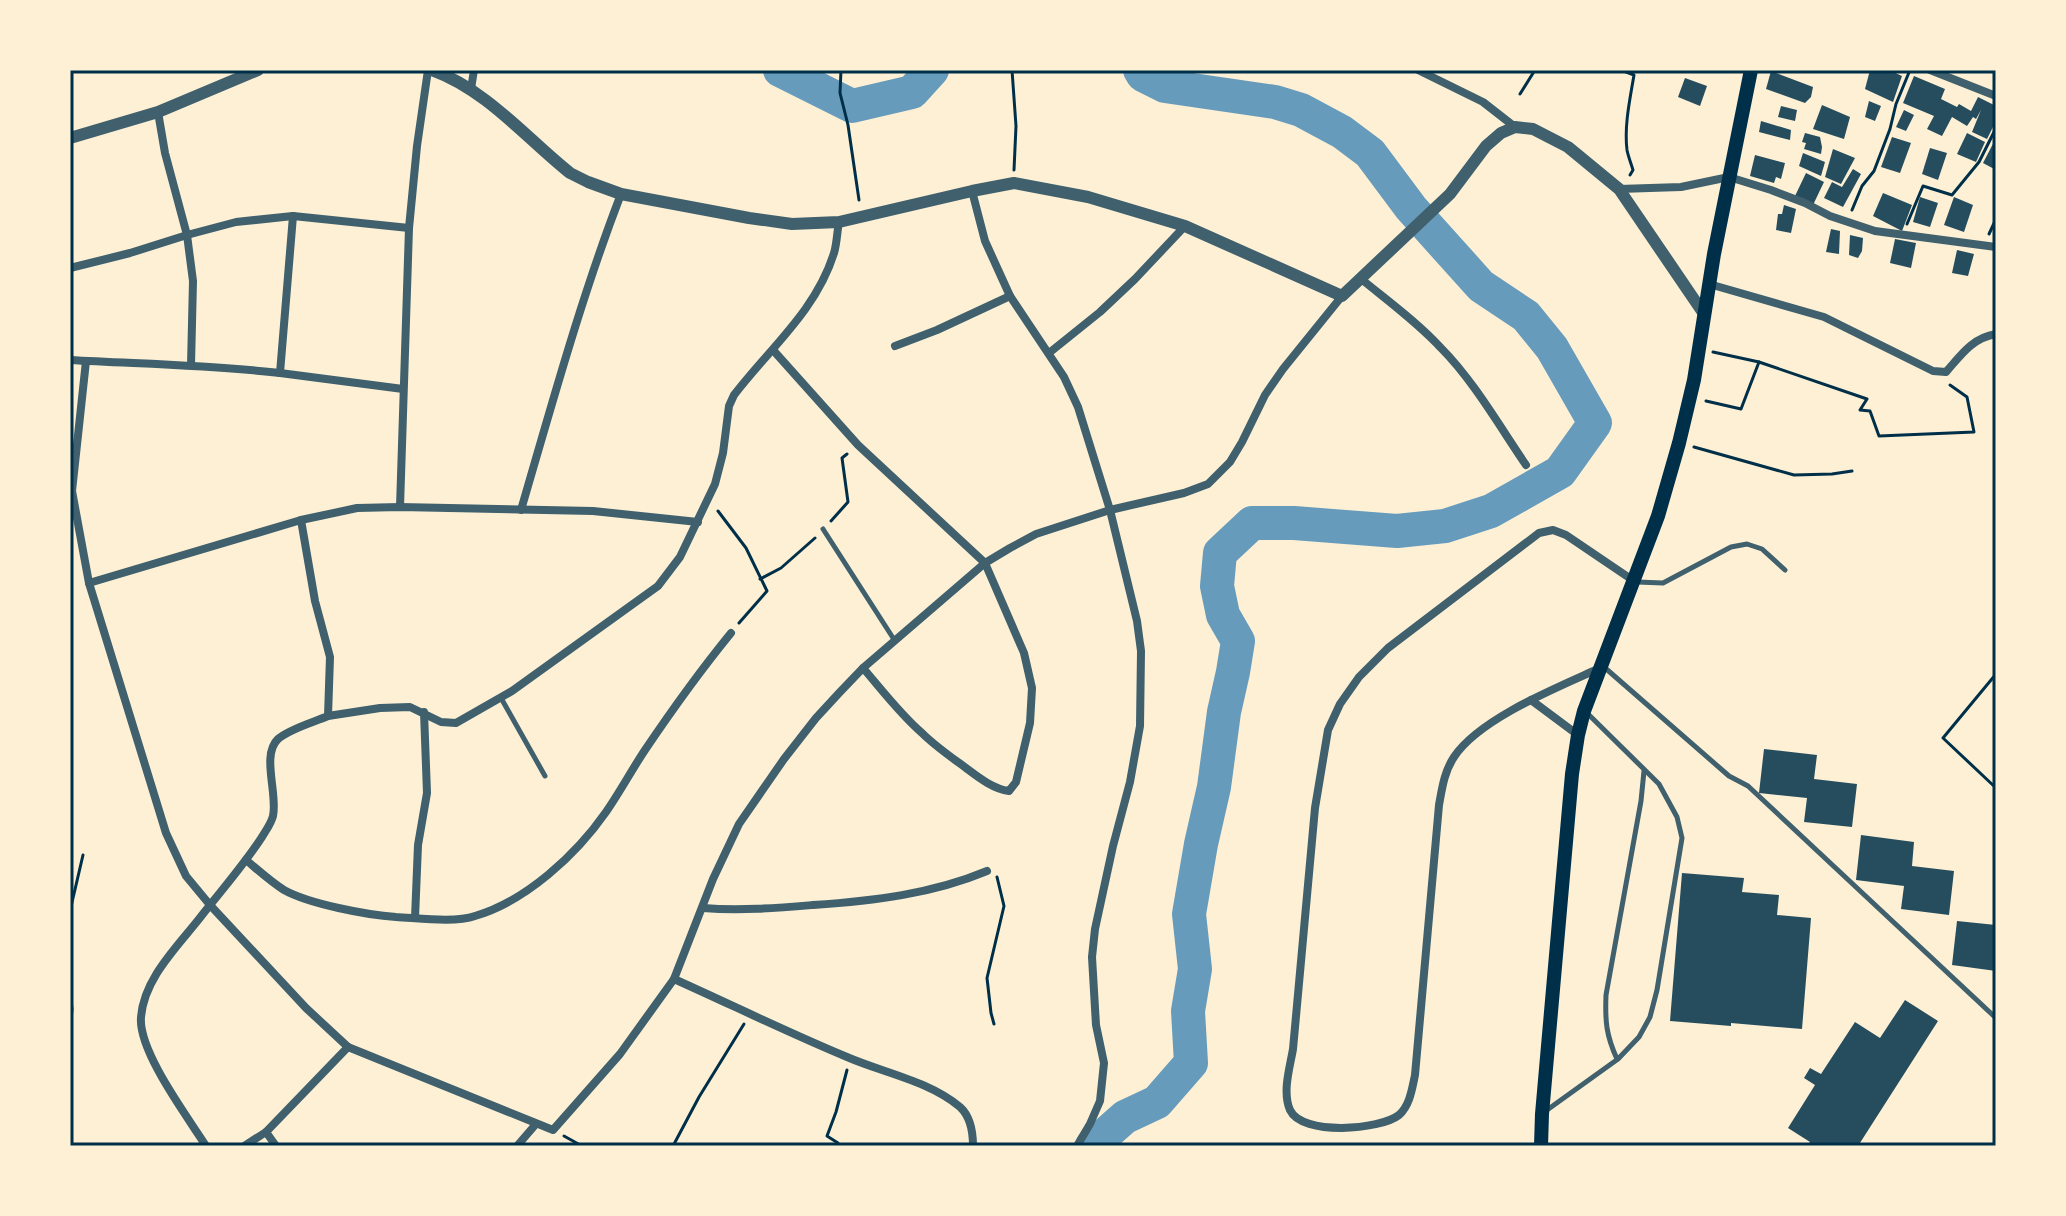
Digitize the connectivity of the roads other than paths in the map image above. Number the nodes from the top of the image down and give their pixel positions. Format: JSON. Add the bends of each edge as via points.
{"nodes":[{"id":1,"x":258,"y":70,"type":"edge"},
{"id":2,"x":430,"y":70,"type":"edge"},
{"id":3,"x":474,"y":70,"type":"edge"},
{"id":4,"x":1418,"y":70,"type":"edge"},
{"id":5,"x":1751,"y":70,"type":"edge"},
{"id":6,"x":1930,"y":70,"type":"edge"},
{"id":7,"x":471,"y":89,"type":"junction"},
{"id":8,"x":1996,"y":96,"type":"edge"},
{"id":9,"x":158,"y":112,"type":"junction"},
{"id":10,"x":1515,"y":127,"type":"junction"},
{"id":11,"x":70,"y":138,"type":"edge"},
{"id":12,"x":1729,"y":177,"type":"junction"},
{"id":13,"x":1622,"y":188,"type":"junction"},
{"id":14,"x":972,"y":191,"type":"junction"},
{"id":15,"x":621,"y":194,"type":"junction"},
{"id":16,"x":293,"y":216,"type":"junction"},
{"id":17,"x":839,"y":222,"type":"junction"},
{"id":18,"x":1185,"y":226,"type":"junction"},
{"id":19,"x":409,"y":228,"type":"junction"},
{"id":20,"x":187,"y":235,"type":"junction"},
{"id":21,"x":1996,"y":247,"type":"edge"},
{"id":22,"x":70,"y":268,"type":"edge"},
{"id":23,"x":1360,"y":278,"type":"junction"},
{"id":24,"x":1709,"y":284,"type":"junction"},
{"id":25,"x":1010,"y":296,"type":"junction"},
{"id":26,"x":1342,"y":296,"type":"junction"},
{"id":27,"x":1704,"y":314,"type":"junction"},
{"id":28,"x":1996,"y":334,"type":"edge"},
{"id":29,"x":895,"y":346,"type":"dead end"},
{"id":30,"x":773,"y":350,"type":"junction"},
{"id":31,"x":1049,"y":353,"type":"junction"},
{"id":32,"x":70,"y":360,"type":"edge"},
{"id":33,"x":86,"y":361,"type":"junction"},
{"id":34,"x":191,"y":365,"type":"junction"},
{"id":35,"x":280,"y":373,"type":"junction"},
{"id":36,"x":403,"y":389,"type":"junction"},
{"id":37,"x":1526,"y":465,"type":"dead end"},
{"id":38,"x":71,"y":490,"type":"edge"},
{"id":39,"x":400,"y":507,"type":"junction"},
{"id":40,"x":521,"y":510,"type":"junction"},
{"id":41,"x":1110,"y":510,"type":"junction"},
{"id":42,"x":301,"y":520,"type":"junction"},
{"id":43,"x":698,"y":522,"type":"junction"},
{"id":44,"x":823,"y":529,"type":"dead end"},
{"id":45,"x":985,"y":563,"type":"junction"},
{"id":46,"x":1785,"y":570,"type":"dead end"},
{"id":47,"x":1634,"y":581,"type":"junction"},
{"id":48,"x":89,"y":583,"type":"junction"},
{"id":49,"x":731,"y":633,"type":"road end"},
{"id":50,"x":895,"y":641,"type":"junction"},
{"id":51,"x":1601,"y":666,"type":"junction"},
{"id":52,"x":863,"y":668,"type":"junction"},
{"id":53,"x":501,"y":698,"type":"junction"},
{"id":54,"x":1531,"y":700,"type":"junction"},
{"id":55,"x":1584,"y":711,"type":"junction"},
{"id":56,"x":424,"y":712,"type":"junction"},
{"id":57,"x":328,"y":716,"type":"junction"},
{"id":58,"x":1578,"y":735,"type":"junction"},
{"id":59,"x":1644,"y":770,"type":"junction"},
{"id":60,"x":545,"y":776,"type":"dead end"},
{"id":61,"x":246,"y":860,"type":"junction"},
{"id":62,"x":987,"y":871,"type":"road end"},
{"id":63,"x":210,"y":905,"type":"junction"},
{"id":64,"x":703,"y":908,"type":"junction"},
{"id":65,"x":415,"y":918,"type":"junction"},
{"id":66,"x":674,"y":979,"type":"junction"},
{"id":67,"x":1996,"y":1018,"type":"edge"},
{"id":68,"x":348,"y":1047,"type":"junction"},
{"id":69,"x":1618,"y":1059,"type":"junction"},
{"id":70,"x":1542,"y":1114,"type":"junction"},
{"id":71,"x":536,"y":1124,"type":"junction"},
{"id":72,"x":266,"y":1132,"type":"junction"},
{"id":73,"x":206,"y":1146,"type":"edge"},
{"id":74,"x":244,"y":1146,"type":"edge"},
{"id":75,"x":276,"y":1146,"type":"edge"},
{"id":76,"x":517,"y":1146,"type":"edge"},
{"id":77,"x":973,"y":1146,"type":"edge"},
{"id":78,"x":1077,"y":1146,"type":"edge"},
{"id":79,"x":1541,"y":1146,"type":"edge"}],
"edges":[{"from":1,"to":9,"type":"street"},
{"from":2,"to":7,"type":"street"},
{"from":2,"to":19,"type":"street"},
{"from":3,"to":7,"type":"street"},
{"from":4,"to":10,"type":"street","via":[[1483,102]]},
{"from":5,"to":12,"type":"main road"},
{"from":6,"to":8,"type":"street"},
{"from":7,"to":15,"type":"street","via":[[570,173]]},
{"from":9,"to":11,"type":"street"},
{"from":9,"to":20,"type":"street"},
{"from":10,"to":13,"type":"street","via":[[1533,129],[1568,147]]},
{"from":10,"to":23,"type":"street","via":[[1486,146],[1450,194]]},
{"from":12,"to":13,"type":"street","via":[[1681,187]]},
{"from":12,"to":21,"type":"street","via":[[1875,231]]},
{"from":12,"to":24,"type":"main road"},
{"from":13,"to":27,"type":"street"},
{"from":14,"to":17,"type":"street"},
{"from":14,"to":18,"type":"street","via":[[1014,183],[1088,197]]},
{"from":14,"to":25,"type":"street","via":[[985,241]]},
{"from":15,"to":17,"type":"street","via":[[792,224]]},
{"from":15,"to":40,"type":"street","via":[[563,362]]},
{"from":16,"to":19,"type":"street"},
{"from":16,"to":20,"type":"street","via":[[236,222]]},
{"from":16,"to":35,"type":"street"},
{"from":17,"to":30,"type":"street","via":[[835,251],[814,295]]},
{"from":18,"to":26,"type":"street"},
{"from":18,"to":31,"type":"street","via":[[1100,312]]},
{"from":19,"to":36,"type":"street"},
{"from":20,"to":22,"type":"street"},
{"from":20,"to":34,"type":"street","via":[[193,281]]},
{"from":23,"to":26,"type":"street"},
{"from":23,"to":37,"type":"street","via":[[1442,348]]},
{"from":24,"to":27,"type":"main road"},
{"from":24,"to":28,"type":"street","via":[[1824,317],[1933,371],[1946,372],[1975,341]]},
{"from":25,"to":29,"type":"street"},
{"from":25,"to":31,"type":"street"},
{"from":26,"to":41,"type":"street","via":[[1265,395],[1218,476],[1197,489]]},
{"from":27,"to":47,"type":"main road","via":[[1679,443]]},
{"from":30,"to":43,"type":"street","via":[[729,406],[721,462]]},
{"from":30,"to":45,"type":"street","via":[[858,445]]},
{"from":31,"to":41,"type":"street","via":[[1078,407]]},
{"from":32,"to":33,"type":"street"},
{"from":33,"to":34,"type":"street"},
{"from":33,"to":38,"type":"street"},
{"from":34,"to":35,"type":"street"},
{"from":35,"to":36,"type":"street"},
{"from":36,"to":39,"type":"street"},
{"from":38,"to":48,"type":"street"},
{"from":39,"to":40,"type":"street"},
{"from":39,"to":42,"type":"street","via":[[357,508]]},
{"from":40,"to":43,"type":"street"},
{"from":41,"to":45,"type":"street","via":[[1036,534]]},
{"from":41,"to":78,"type":"street","via":[[1137,621],[1140,726],[1092,957],[1104,1063],[1100,1101]]},
{"from":42,"to":48,"type":"street"},
{"from":42,"to":57,"type":"street","via":[[330,657]]},
{"from":43,"to":53,"type":"street","via":[[658,586]]},
{"from":44,"to":50,"type":"lane"},
{"from":45,"to":50,"type":"street"},
{"from":45,"to":52,"type":"street","via":[[1024,653],[1032,688],[1030,723],[1016,782],[1009,791],[979,778],[921,732]]},
{"from":46,"to":47,"type":"lane","via":[[1762,549],[1747,544],[1731,547],[1663,583]]},
{"from":47,"to":51,"type":"main road"},
{"from":47,"to":54,"type":"street","via":[[1566,535],[1553,530],[1539,533],[1388,648],[1340,704],[1328,730],[1315,808],[1287,1098],[1290,1112],[1301,1122],[1336,1128],[1376,1123],[1403,1112],[1415,1075],[1445,776],[1476,733]]},
{"from":48,"to":63,"type":"street","via":[[166,833],[186,876]]},
{"from":49,"to":65,"type":"street","via":[[575,852],[510,901],[473,917]]},
{"from":50,"to":52,"type":"street"},
{"from":51,"to":54,"type":"street"},
{"from":51,"to":55,"type":"main road"},
{"from":51,"to":67,"type":"lane","via":[[1729,776],[1748,786]]},
{"from":52,"to":64,"type":"street","via":[[808,728],[739,824]]},
{"from":53,"to":56,"type":"street","via":[[456,723]]},
{"from":53,"to":60,"type":"lane"},
{"from":54,"to":58,"type":"street"},
{"from":55,"to":58,"type":"main road"},
{"from":55,"to":59,"type":"lane"},
{"from":56,"to":57,"type":"street","via":[[380,708]]},
{"from":56,"to":65,"type":"street","via":[[427,793]]},
{"from":57,"to":61,"type":"street","via":[[282,736],[273,746],[273,815]]},
{"from":58,"to":70,"type":"main road"},
{"from":59,"to":69,"type":"lane","via":[[1606,995],[1608,1040]]},
{"from":59,"to":69,"type":"lane","via":[[1668,797],[1682,838],[1650,1017]]},
{"from":61,"to":63,"type":"street"},
{"from":61,"to":65,"type":"street","via":[[285,891],[314,901]]},
{"from":62,"to":64,"type":"street","via":[[934,889],[853,902]]},
{"from":63,"to":68,"type":"street"},
{"from":63,"to":73,"type":"street","via":[[148,989],[141,1018],[142,1038],[153,1062]]},
{"from":64,"to":66,"type":"street"},
{"from":66,"to":71,"type":"street","via":[[620,1054],[553,1130]]},
{"from":66,"to":77,"type":"street","via":[[953,1102],[971,1123]]},
{"from":68,"to":71,"type":"street"},
{"from":68,"to":72,"type":"street"},
{"from":69,"to":70,"type":"lane"},
{"from":70,"to":79,"type":"main road"},
{"from":71,"to":76,"type":"street"},
{"from":72,"to":74,"type":"street"},
{"from":72,"to":75,"type":"street"}]}
